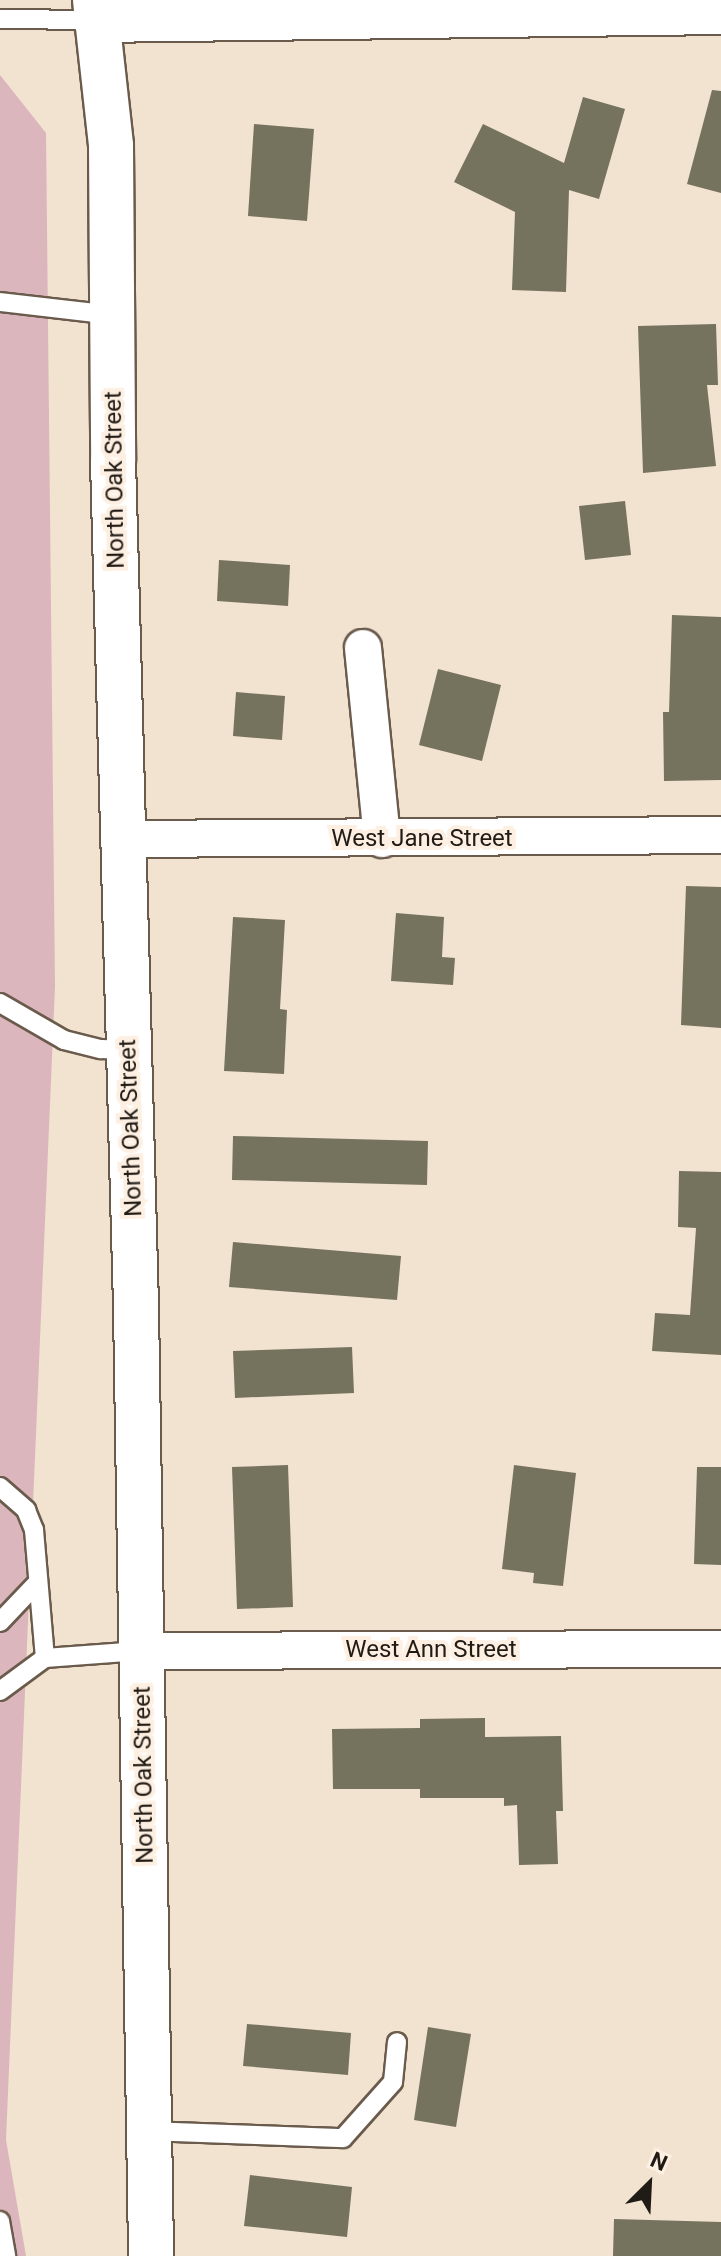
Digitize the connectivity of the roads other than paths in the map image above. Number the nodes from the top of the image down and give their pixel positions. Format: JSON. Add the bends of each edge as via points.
{"nodes":[{"id":1,"x":96,"y":10,"type":"edge"},
{"id":2,"x":721,"y":12,"type":"edge"},
{"id":3,"x":0,"y":19,"type":"edge"},
{"id":4,"x":0,"y":302,"type":"edge"},
{"id":5,"x":112,"y":315,"type":"junction"},
{"id":6,"x":363,"y":648,"type":"dead end"},
{"id":7,"x":721,"y":835,"type":"edge"},
{"id":8,"x":123,"y":839,"type":"junction"},
{"id":9,"x":382,"y":839,"type":"junction"},
{"id":10,"x":0,"y":1003,"type":"edge"},
{"id":11,"x":129,"y":1050,"type":"junction"},
{"id":12,"x":0,"y":1487,"type":"edge"},
{"id":13,"x":38,"y":1582,"type":"junction"},
{"id":14,"x":0,"y":1622,"type":"edge"},
{"id":15,"x":721,"y":1649,"type":"edge"},
{"id":16,"x":140,"y":1651,"type":"junction"},
{"id":17,"x":45,"y":1658,"type":"junction"},
{"id":18,"x":0,"y":1691,"type":"edge"},
{"id":19,"x":397,"y":2042,"type":"dead end"},
{"id":20,"x":149,"y":2131,"type":"junction"},
{"id":21,"x":0,"y":2221,"type":"edge"},
{"id":22,"x":6,"y":2256,"type":"edge"},
{"id":23,"x":151,"y":2256,"type":"edge"}],
"edges":[{"from":1,"to":2,"type":"main road"},
{"from":1,"to":3,"type":"lane"},
{"from":1,"to":5,"type":"main road","name":"North Oak Street","via":[[111,146]]},
{"from":4,"to":5,"type":"lane"},
{"from":5,"to":8,"type":"main road","name":"North Oak Street"},
{"from":6,"to":9,"type":"street"},
{"from":7,"to":9,"type":"street","name":"West Jane Street"},
{"from":8,"to":9,"type":"street","name":"West Jane Street"},
{"from":8,"to":11,"type":"main road","name":"North Oak Street"},
{"from":10,"to":11,"type":"lane","via":[[64,1040]]},
{"from":11,"to":16,"type":"main road","name":"North Oak Street"},
{"from":12,"to":13,"type":"lane","via":[[26,1510],[34,1530]]},
{"from":13,"to":14,"type":"lane"},
{"from":13,"to":17,"type":"lane"},
{"from":15,"to":16,"type":"street","name":"West Ann Street"},
{"from":16,"to":17,"type":"lane"},
{"from":16,"to":20,"type":"main road","name":"North Oak Street"},
{"from":17,"to":18,"type":"lane"},
{"from":19,"to":20,"type":"lane","via":[[393,2082],[343,2138]]},
{"from":20,"to":23,"type":"main road","name":"North Oak Street"},
{"from":21,"to":22,"type":"lane"}]}
